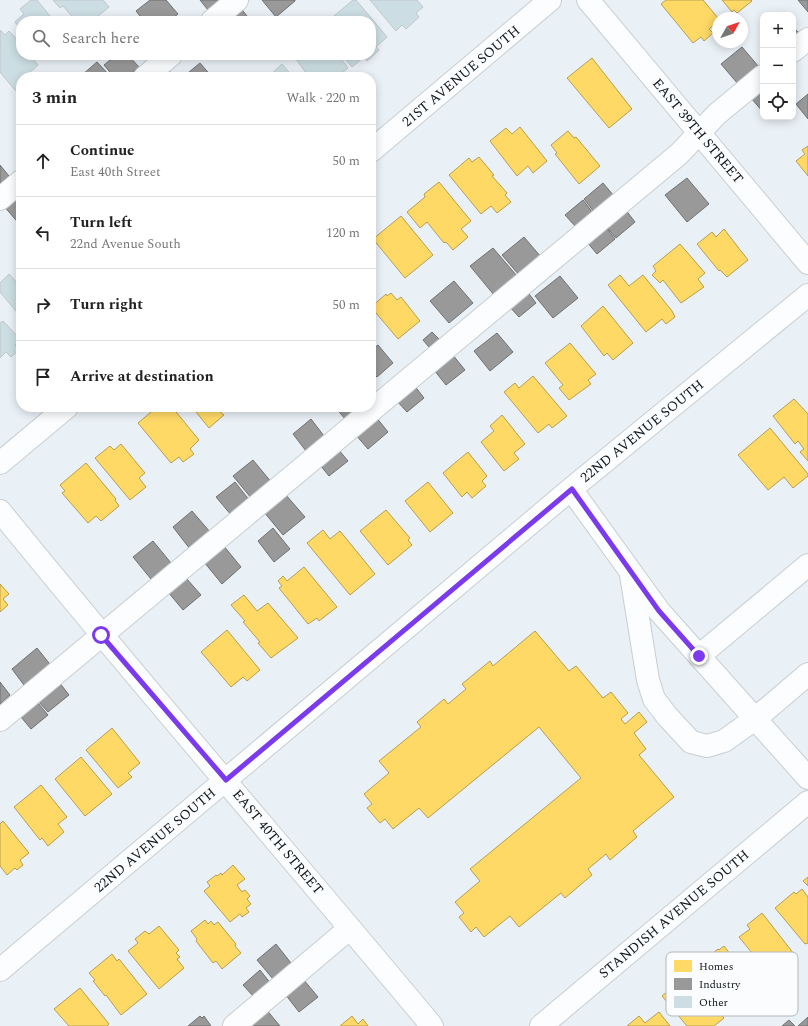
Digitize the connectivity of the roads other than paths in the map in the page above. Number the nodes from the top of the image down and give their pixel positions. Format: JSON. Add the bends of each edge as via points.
{"nodes":[{"id":1,"x":237,"y":0,"type":"edge"},
{"id":2,"x":550,"y":0,"type":"edge"},
{"id":3,"x":588,"y":0,"type":"edge"},
{"id":4,"x":218,"y":16,"type":"edge"},
{"id":5,"x":808,"y":39,"type":"edge"},
{"id":6,"x":796,"y":49,"type":"edge"},
{"id":7,"x":165,"y":60,"type":"edge"},
{"id":8,"x":151,"y":72,"type":"edge"},
{"id":9,"x":760,"y":79,"type":"edge"},
{"id":10,"x":700,"y":132,"type":"junction"},
{"id":11,"x":376,"y":147,"type":"edge"},
{"id":12,"x":16,"y":185,"type":"edge"},
{"id":13,"x":0,"y":199,"type":"edge"},
{"id":14,"x":808,"y":263,"type":"edge"},
{"id":15,"x":808,"y":295,"type":"edge"},
{"id":16,"x":376,"y":406,"type":"edge"},
{"id":17,"x":61,"y":412,"type":"edge"},
{"id":18,"x":369,"y":412,"type":"edge"},
{"id":19,"x":0,"y":463,"type":"edge"},
{"id":20,"x":572,"y":489,"type":"junction"},
{"id":21,"x":0,"y":511,"type":"edge"},
{"id":22,"x":808,"y":565,"type":"edge"},
{"id":23,"x":630,"y":571,"type":"junction"},
{"id":24,"x":101,"y":635,"type":"junction"},
{"id":25,"x":699,"y":656,"type":"junction"},
{"id":26,"x":808,"y":674,"type":"edge"},
{"id":27,"x":756,"y":719,"type":"junction"},
{"id":28,"x":0,"y":720,"type":"edge"},
{"id":29,"x":808,"y":778,"type":"edge"},
{"id":30,"x":226,"y":780,"type":"junction"},
{"id":31,"x":808,"y":802,"type":"edge"},
{"id":32,"x":350,"y":928,"type":"junction"},
{"id":33,"x":0,"y":970,"type":"edge"},
{"id":34,"x":234,"y":1026,"type":"edge"},
{"id":35,"x":432,"y":1026,"type":"edge"},
{"id":36,"x":541,"y":1026,"type":"edge"}],
"edges":[{"from":1,"to":4,"type":"street"},
{"from":2,"to":11,"type":"street","name":"21ST AVENUE SOUTH"},
{"from":3,"to":10,"type":"street","name":"EAST 39TH STREET"},
{"from":5,"to":6,"type":"street"},
{"from":7,"to":8,"type":"street"},
{"from":9,"to":10,"type":"street"},
{"from":10,"to":14,"type":"street","name":"EAST 39TH STREET"},
{"from":10,"to":16,"type":"street","via":[[678,154]]},
{"from":12,"to":13,"type":"street"},
{"from":15,"to":20,"type":"street","name":"22ND AVENUE SOUTH"},
{"from":17,"to":19,"type":"street"},
{"from":18,"to":24,"type":"street"},
{"from":20,"to":23,"type":"street"},
{"from":20,"to":30,"type":"street","name":"22ND AVENUE SOUTH"},
{"from":21,"to":24,"type":"street","name":"EAST 40TH STREET"},
{"from":22,"to":25,"type":"street"},
{"from":23,"to":25,"type":"street","via":[[659,611]]},
{"from":23,"to":27,"type":"street","via":[[648,680],[654,699],[666,716],[690,742],[707,746],[724,741]]},
{"from":24,"to":28,"type":"street"},
{"from":24,"to":30,"type":"street","name":"EAST 40TH STREET"},
{"from":25,"to":27,"type":"street"},
{"from":26,"to":27,"type":"street"},
{"from":27,"to":29,"type":"street"},
{"from":30,"to":32,"type":"street","name":"EAST 40TH STREET"},
{"from":30,"to":33,"type":"street","name":"22ND AVENUE SOUTH"},
{"from":31,"to":36,"type":"street","name":"STANDISH AVENUE SOUTH"},
{"from":32,"to":34,"type":"street"},
{"from":32,"to":35,"type":"street","name":"EAST 40TH STREET"}]}
